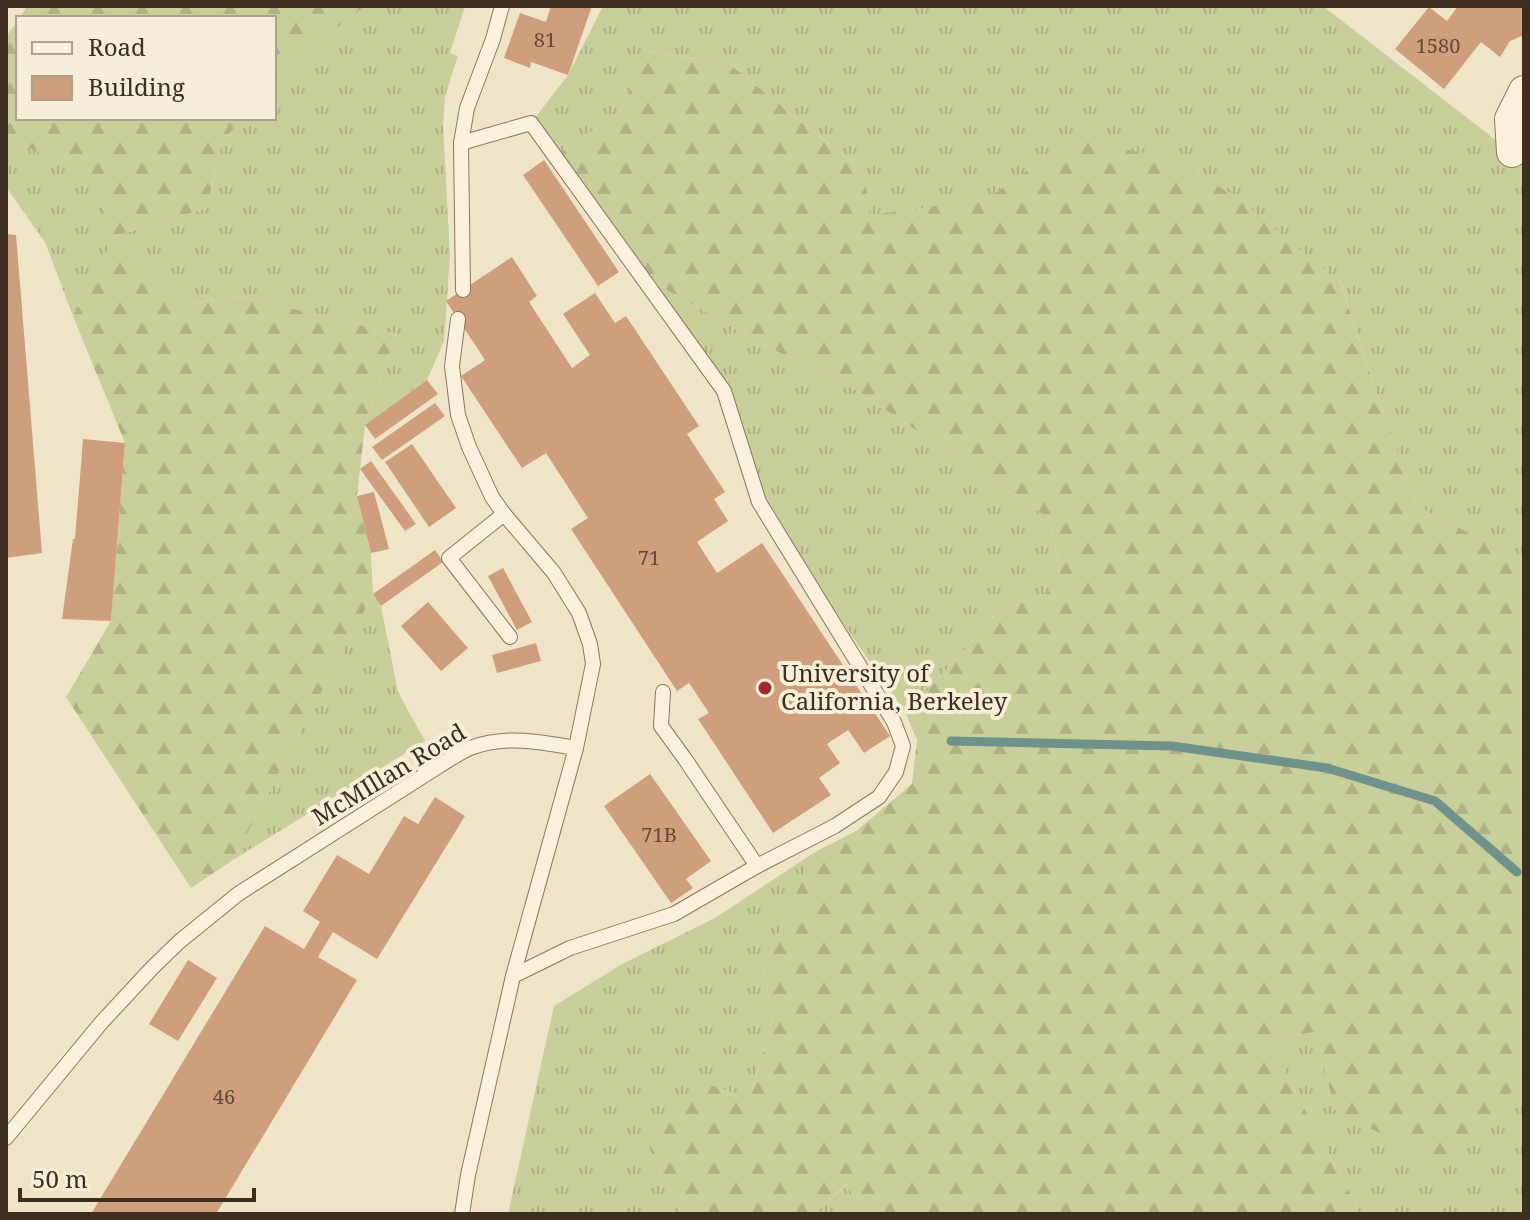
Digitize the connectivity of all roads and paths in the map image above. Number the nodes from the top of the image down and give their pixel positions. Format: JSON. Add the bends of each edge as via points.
{"nodes":[{"id":1,"x":502,"y":6,"type":"edge"},
{"id":2,"x":1524,"y":91,"type":"edge"},
{"id":3,"x":461,"y":143,"type":"junction"},
{"id":4,"x":1512,"y":152,"type":"dead end"},
{"id":5,"x":463,"y":290,"type":"dead end"},
{"id":6,"x":458,"y":319,"type":"dead end"},
{"id":7,"x":504,"y":514,"type":"junction"},
{"id":8,"x":510,"y":637,"type":"dead end"},
{"id":9,"x":663,"y":692,"type":"dead end"},
{"id":10,"x":576,"y":748,"type":"junction"},
{"id":11,"x":757,"y":866,"type":"junction"},
{"id":12,"x":513,"y":976,"type":"junction"},
{"id":13,"x":6,"y":1138,"type":"edge"},
{"id":14,"x":462,"y":1214,"type":"edge"}],
"edges":[{"from":1,"to":3,"type":"lane","via":[[467,108]]},
{"from":2,"to":4,"type":"street","via":[[1510,119]]},
{"from":3,"to":5,"type":"lane"},
{"from":3,"to":11,"type":"lane","via":[[531,123],[724,391],[759,502],[894,722],[903,746],[896,772],[879,797]]},
{"from":6,"to":7,"type":"lane","via":[[452,366],[458,415],[474,460]]},
{"from":7,"to":8,"type":"lane","via":[[449,558]]},
{"from":7,"to":10,"type":"lane","via":[[554,573],[579,613],[590,644],[593,664]]},
{"from":9,"to":11,"type":"lane","via":[[661,726]]},
{"from":10,"to":12,"type":"lane"},
{"from":10,"to":13,"type":"lane","name":"McMIllan Road","via":[[500,740],[472,748],[238,894],[153,967]]},
{"from":11,"to":12,"type":"lane","via":[[674,914],[570,948]]},
{"from":12,"to":14,"type":"lane"}]}
